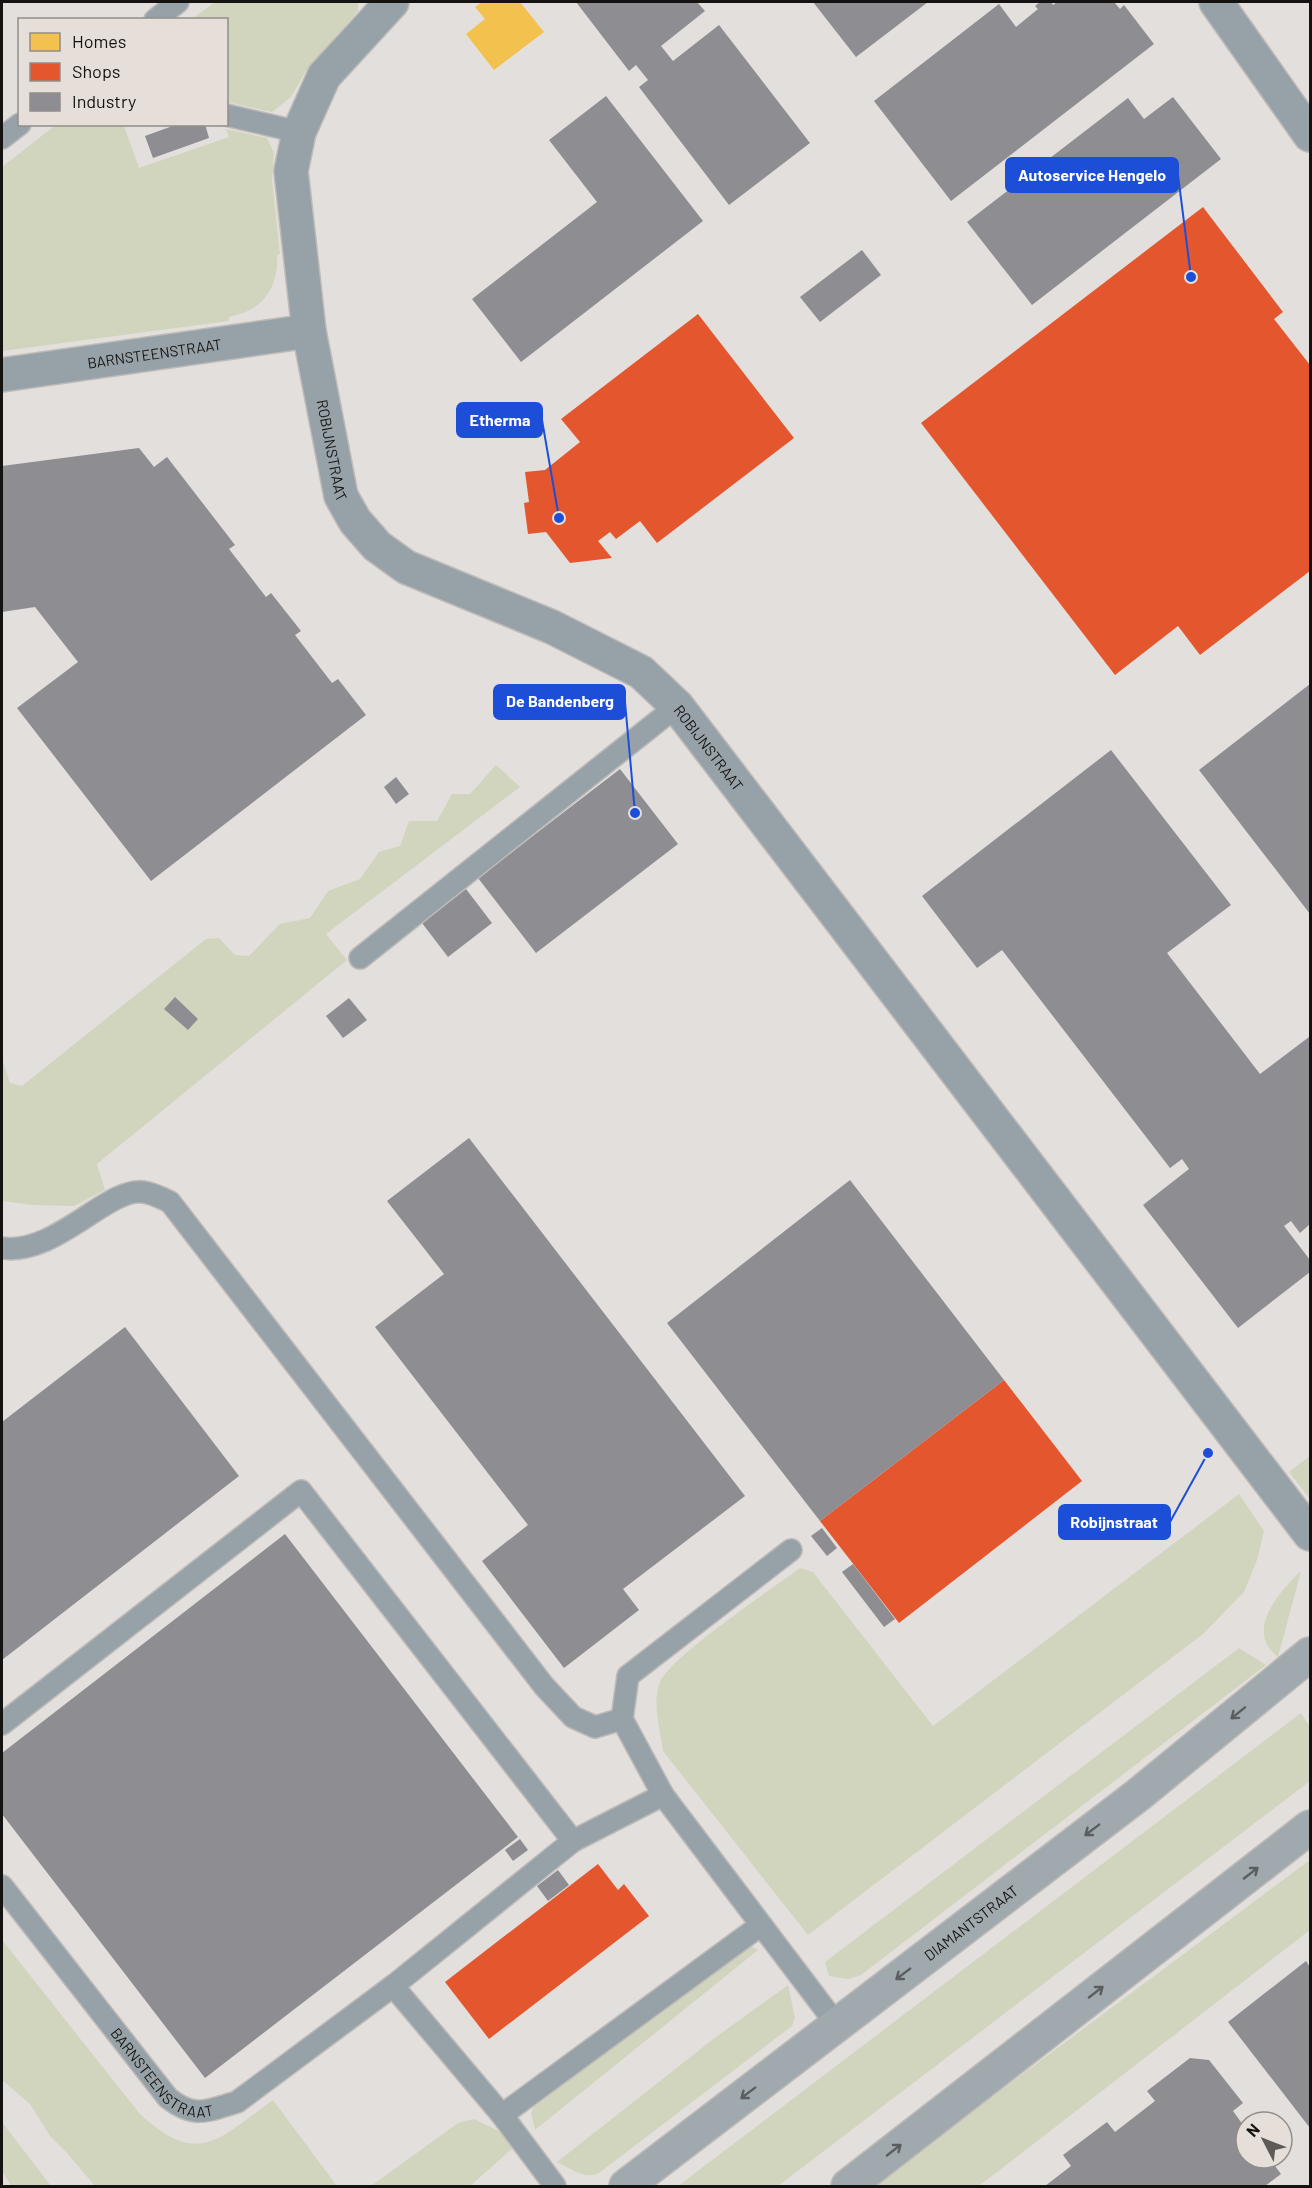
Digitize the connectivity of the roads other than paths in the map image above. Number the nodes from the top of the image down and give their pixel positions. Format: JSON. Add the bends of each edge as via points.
{"nodes":[{"id":1,"x":178,"y":2,"type":"edge"},
{"id":2,"x":392,"y":2,"type":"edge"},
{"id":3,"x":1216,"y":2,"type":"edge"},
{"id":4,"x":158,"y":18,"type":"edge"},
{"id":5,"x":228,"y":115,"type":"edge"},
{"id":6,"x":18,"y":126,"type":"edge"},
{"id":7,"x":300,"y":132,"type":"junction"},
{"id":8,"x":1311,"y":135,"type":"edge"},
{"id":9,"x":2,"y":138,"type":"edge"},
{"id":10,"x":309,"y":331,"type":"junction"},
{"id":11,"x":2,"y":375,"type":"edge"},
{"id":12,"x":677,"y":706,"type":"junction"},
{"id":13,"x":360,"y":958,"type":"dead end"},
{"id":14,"x":2,"y":1248,"type":"edge"},
{"id":15,"x":1311,"y":1534,"type":"edge"},
{"id":16,"x":791,"y":1550,"type":"dead end"},
{"id":17,"x":1311,"y":1654,"type":"edge"},
{"id":18,"x":622,"y":1719,"type":"junction"},
{"id":19,"x":2,"y":1724,"type":"edge"},
{"id":20,"x":663,"y":1795,"type":"junction"},
{"id":21,"x":1311,"y":1827,"type":"edge"},
{"id":22,"x":573,"y":1841,"type":"junction"},
{"id":23,"x":2,"y":1886,"type":"edge"},
{"id":24,"x":760,"y":1925,"type":"junction"},
{"id":25,"x":393,"y":1986,"type":"junction"},
{"id":26,"x":837,"y":2025,"type":"junction"},
{"id":27,"x":502,"y":2115,"type":"junction"},
{"id":28,"x":555,"y":2187,"type":"edge"},
{"id":29,"x":626,"y":2187,"type":"edge"},
{"id":30,"x":848,"y":2187,"type":"edge"}],
"edges":[{"from":1,"to":4,"type":"lane"},
{"from":2,"to":7,"type":"street","name":"ROBIJNSTRAAT","via":[[324,76]]},
{"from":3,"to":8,"type":"street"},
{"from":5,"to":7,"type":"lane"},
{"from":6,"to":9,"type":"lane"},
{"from":7,"to":10,"type":"street","name":"ROBIJNSTRAAT","via":[[291,171]]},
{"from":10,"to":11,"type":"street","name":"BARNSTEENSTRAAT"},
{"from":10,"to":12,"type":"street","name":"ROBIJNSTRAAT","via":[[341,496],[355,521],[377,546],[406,567],[552,627],[641,672]]},
{"from":12,"to":13,"type":"lane"},
{"from":12,"to":15,"type":"street","name":"ROBIJNSTRAAT"},
{"from":14,"to":18,"type":"lane","via":[[40,1243],[118,1197],[142,1191],[170,1202],[544,1686],[573,1717],[595,1727]]},
{"from":16,"to":18,"type":"lane","via":[[628,1676]]},
{"from":17,"to":26,"type":"main road","name":"DIAMANTSTRAAT","one_way":true,"via":[[1138,1795]]},
{"from":18,"to":20,"type":"lane"},
{"from":19,"to":22,"type":"lane","via":[[301,1491]]},
{"from":20,"to":22,"type":"lane","name":"BARNSTEENSTRAAT"},
{"from":20,"to":24,"type":"lane"},
{"from":30,"to":21,"type":"main road","one_way":true},
{"from":22,"to":25,"type":"lane","name":"BARNSTEENSTRAAT"},
{"from":23,"to":25,"type":"lane","name":"BARNSTEENSTRAAT","via":[[168,2098],[185,2111],[209,2110],[237,2102]]},
{"from":24,"to":26,"type":"lane"},
{"from":24,"to":27,"type":"lane"},
{"from":25,"to":27,"type":"lane"},
{"from":26,"to":29,"type":"main road","name":"DIAMANTSTRAAT","one_way":true},
{"from":27,"to":28,"type":"lane"}]}
